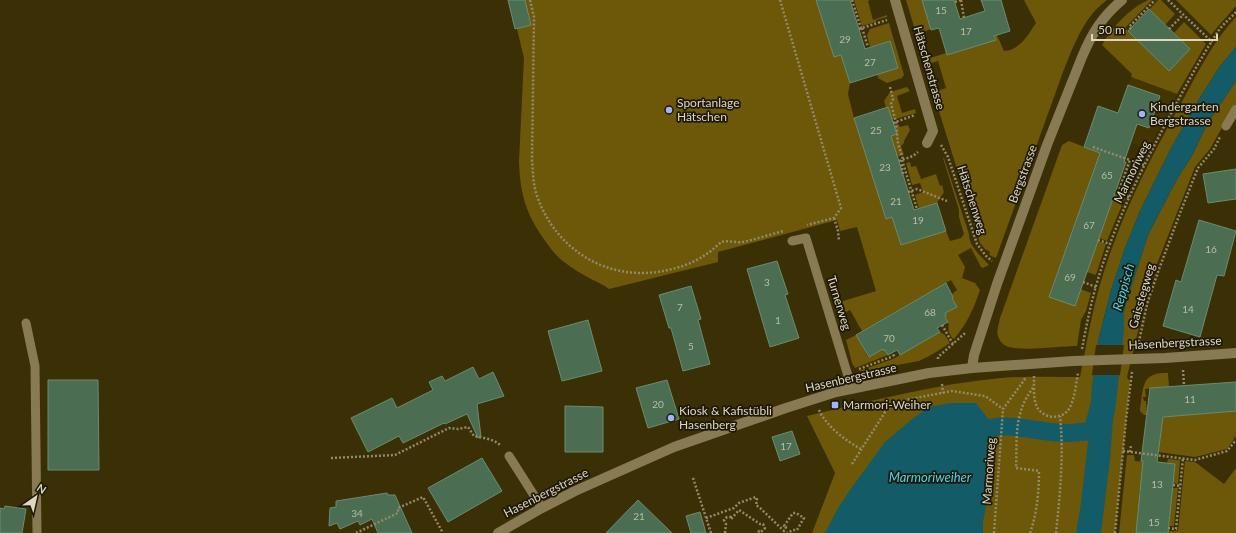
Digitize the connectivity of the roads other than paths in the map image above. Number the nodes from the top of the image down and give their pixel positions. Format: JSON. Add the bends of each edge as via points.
{"nodes":[{"id":1,"x":895,"y":0,"type":"edge"},
{"id":2,"x":1122,"y":0,"type":"edge"},
{"id":3,"x":1236,"y":109,"type":"edge"},
{"id":4,"x":1226,"y":126,"type":"road end"},
{"id":5,"x":927,"y":143,"type":"road end"},
{"id":6,"x":792,"y":242,"type":"dead end"},
{"id":7,"x":26,"y":323,"type":"dead end"},
{"id":8,"x":1236,"y":353,"type":"edge"},
{"id":9,"x":972,"y":368,"type":"junction"},
{"id":10,"x":852,"y":389,"type":"junction"},
{"id":11,"x":509,"y":456,"type":"road end"},
{"id":12,"x":542,"y":508,"type":"junction"},
{"id":13,"x":37,"y":533,"type":"edge"},
{"id":14,"x":498,"y":533,"type":"edge"}],
"edges":[{"from":1,"to":5,"type":"street","name":"Hätschenstrasse","via":[[933,131]]},
{"from":2,"to":9,"type":"street","name":"Bergstrasse","via":[[1100,22],[1087,45],[1003,267]]},
{"from":3,"to":4,"type":"lane"},
{"from":6,"to":10,"type":"lane","name":"Turnerweg","via":[[806,238]]},
{"from":7,"to":13,"type":"lane","via":[[35,366]]},
{"from":8,"to":9,"type":"street","name":"Hasenbergstrasse","via":[[1165,358],[1139,355]]},
{"from":9,"to":10,"type":"street","name":"Hasenbergstrasse"},
{"from":10,"to":12,"type":"street","name":"Hasenbergstrasse","via":[[771,412],[674,447]]},
{"from":11,"to":12,"type":"lane"},
{"from":12,"to":14,"type":"street","name":"Hasenbergstrasse"}]}
